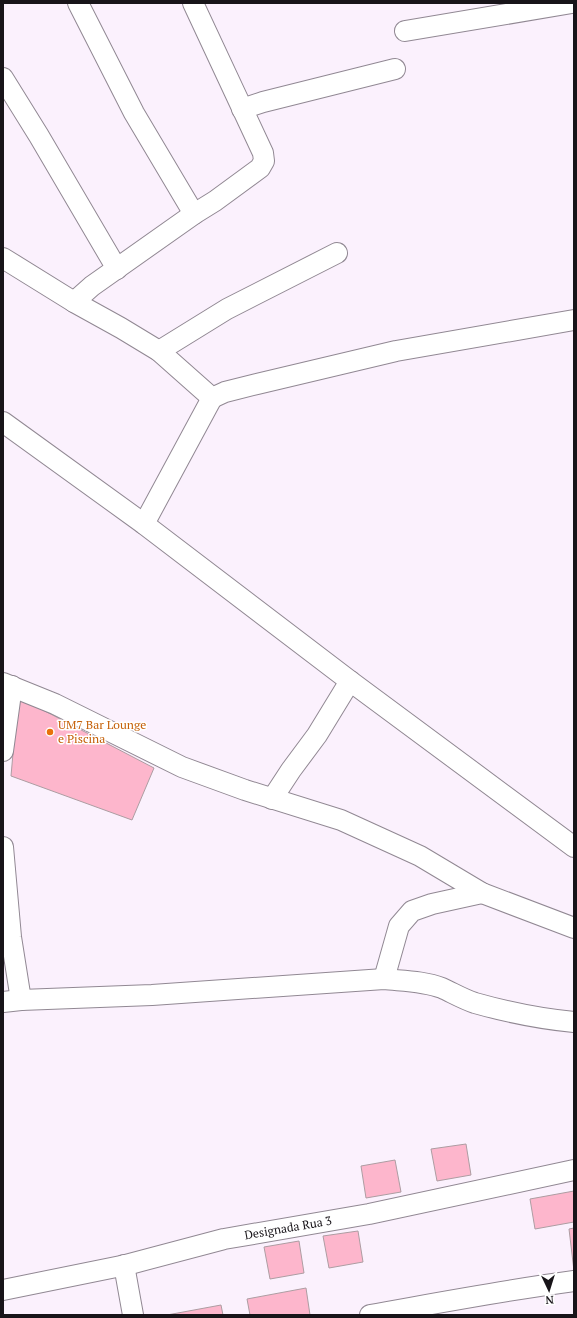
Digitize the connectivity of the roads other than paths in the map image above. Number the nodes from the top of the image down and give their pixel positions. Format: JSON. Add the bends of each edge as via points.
{"nodes":[{"id":1,"x":78,"y":3,"type":"edge"},
{"id":2,"x":572,"y":3,"type":"edge"},
{"id":3,"x":198,"y":4,"type":"edge"},
{"id":4,"x":474,"y":11,"type":"edge"},
{"id":5,"x":405,"y":31,"type":"dead end"},
{"id":6,"x":394,"y":69,"type":"dead end"},
{"id":7,"x":3,"y":78,"type":"edge"},
{"id":8,"x":242,"y":109,"type":"junction"},
{"id":9,"x":194,"y":214,"type":"junction"},
{"id":10,"x":337,"y":253,"type":"dead end"},
{"id":11,"x":3,"y":258,"type":"edge"},
{"id":12,"x":117,"y":269,"type":"junction"},
{"id":13,"x":74,"y":302,"type":"junction"},
{"id":14,"x":574,"y":320,"type":"edge"},
{"id":15,"x":159,"y":351,"type":"junction"},
{"id":16,"x":212,"y":398,"type":"junction"},
{"id":17,"x":3,"y":422,"type":"edge"},
{"id":18,"x":144,"y":524,"type":"junction"},
{"id":19,"x":350,"y":681,"type":"junction"},
{"id":20,"x":8,"y":685,"type":"edge"},
{"id":21,"x":3,"y":751,"type":"edge"},
{"id":22,"x":272,"y":799,"type":"junction"},
{"id":23,"x":3,"y":847,"type":"edge"},
{"id":24,"x":574,"y":847,"type":"edge"},
{"id":25,"x":482,"y":893,"type":"junction"},
{"id":26,"x":574,"y":928,"type":"edge"},
{"id":27,"x":384,"y":979,"type":"junction"},
{"id":28,"x":12,"y":1001,"type":"edge"},
{"id":29,"x":574,"y":1022,"type":"edge"},
{"id":30,"x":574,"y":1170,"type":"edge"},
{"id":31,"x":124,"y":1265,"type":"junction"},
{"id":32,"x":574,"y":1281,"type":"edge"},
{"id":33,"x":3,"y":1290,"type":"edge"},
{"id":34,"x":133,"y":1315,"type":"edge"},
{"id":35,"x":370,"y":1315,"type":"edge"}],
"edges":[{"from":1,"to":9,"type":"street","via":[[134,113]]},
{"from":2,"to":4,"type":"street"},
{"from":3,"to":8,"type":"street"},
{"from":4,"to":5,"type":"street"},
{"from":6,"to":8,"type":"street"},
{"from":7,"to":12,"type":"street"},
{"from":8,"to":9,"type":"street","via":[[263,153],[264,161],[260,168]]},
{"from":9,"to":12,"type":"street"},
{"from":10,"to":15,"type":"street","via":[[227,309]]},
{"from":11,"to":13,"type":"street"},
{"from":12,"to":13,"type":"street"},
{"from":13,"to":15,"type":"street"},
{"from":14,"to":16,"type":"street","via":[[396,351],[225,392]]},
{"from":15,"to":16,"type":"street"},
{"from":16,"to":18,"type":"street"},
{"from":17,"to":18,"type":"street"},
{"from":18,"to":19,"type":"street"},
{"from":19,"to":22,"type":"street","via":[[317,735]]},
{"from":19,"to":24,"type":"street"},
{"from":20,"to":21,"type":"street"},
{"from":20,"to":22,"type":"street","via":[[55,704],[182,767]]},
{"from":22,"to":25,"type":"street","via":[[342,820],[420,856]]},
{"from":23,"to":28,"type":"street","via":[[11,937]]},
{"from":25,"to":26,"type":"street"},
{"from":25,"to":27,"type":"street","via":[[412,911],[399,926]]},
{"from":27,"to":28,"type":"street","via":[[152,995]]},
{"from":27,"to":29,"type":"street","via":[[422,983],[442,988],[475,1003]]},
{"from":30,"to":31,"type":"street","name":"Designada Rua 3","via":[[369,1214],[224,1239]]},
{"from":31,"to":33,"type":"street","name":"Designada Rua 3"},
{"from":31,"to":34,"type":"street"},
{"from":32,"to":35,"type":"street"}]}
